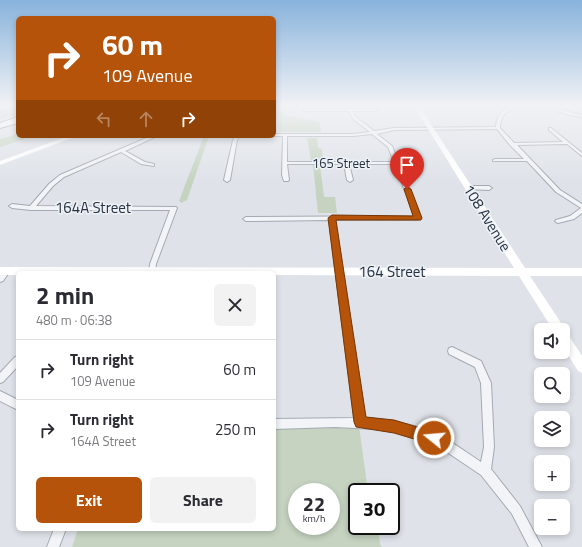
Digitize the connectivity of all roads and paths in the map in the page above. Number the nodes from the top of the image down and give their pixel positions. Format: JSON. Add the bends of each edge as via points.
{"nodes":[{"id":1,"x":381,"y":132,"type":"edge"},
{"id":2,"x":433,"y":132,"type":"edge"},
{"id":3,"x":501,"y":132,"type":"edge"},
{"id":4,"x":554,"y":132,"type":"edge"},
{"id":5,"x":374,"y":133,"type":"junction"},
{"id":6,"x":276,"y":135,"type":"edge"},
{"id":7,"x":285,"y":135,"type":"junction"},
{"id":8,"x":69,"y":138,"type":"edge"},
{"id":9,"x":150,"y":138,"type":"edge"},
{"id":10,"x":236,"y":138,"type":"edge"},
{"id":11,"x":568,"y":143,"type":"junction"},
{"id":12,"x":512,"y":144,"type":"junction"},
{"id":13,"x":121,"y":150,"type":"junction"},
{"id":14,"x":582,"y":155,"type":"edge"},
{"id":15,"x":496,"y":160,"type":"dead end"},
{"id":16,"x":528,"y":160,"type":"junction"},
{"id":17,"x":285,"y":162,"type":"junction"},
{"id":18,"x":0,"y":163,"type":"edge"},
{"id":19,"x":346,"y":163,"type":"junction"},
{"id":20,"x":397,"y":163,"type":"junction"},
{"id":21,"x":152,"y":165,"type":"dead end"},
{"id":22,"x":227,"y":180,"type":"dead end"},
{"id":23,"x":286,"y":180,"type":"dead end"},
{"id":24,"x":350,"y":180,"type":"dead end"},
{"id":25,"x":469,"y":188,"type":"junction"},
{"id":26,"x":489,"y":188,"type":"dead end"},
{"id":27,"x":12,"y":206,"type":"dead end"},
{"id":28,"x":31,"y":208,"type":"junction"},
{"id":29,"x":582,"y":209,"type":"edge"},
{"id":30,"x":332,"y":218,"type":"junction"},
{"id":31,"x":246,"y":219,"type":"dead end"},
{"id":32,"x":558,"y":221,"type":"dead end"},
{"id":33,"x":3,"y":271,"type":"edge"},
{"id":34,"x":16,"y":271,"type":"edge"},
{"id":35,"x":152,"y":271,"type":"edge"},
{"id":36,"x":276,"y":272,"type":"edge"},
{"id":37,"x":340,"y":272,"type":"junction"},
{"id":38,"x":522,"y":272,"type":"junction"},
{"id":39,"x":582,"y":272,"type":"edge"},
{"id":40,"x":0,"y":279,"type":"edge"},
{"id":41,"x":555,"y":323,"type":"edge"},
{"id":42,"x":570,"y":348,"type":"edge"},
{"id":43,"x":452,"y":351,"type":"dead end"},
{"id":44,"x":16,"y":362,"type":"edge"},
{"id":45,"x":582,"y":367,"type":"edge"},
{"id":46,"x":0,"y":379,"type":"edge"},
{"id":47,"x":0,"y":396,"type":"edge"},
{"id":48,"x":16,"y":404,"type":"edge"},
{"id":49,"x":360,"y":422,"type":"junction"},
{"id":50,"x":276,"y":424,"type":"edge"},
{"id":51,"x":485,"y":472,"type":"junction"},
{"id":52,"x":59,"y":531,"type":"edge"},
{"id":53,"x":53,"y":547,"type":"edge"},
{"id":54,"x":536,"y":547,"type":"edge"}],
"edges":[{"from":1,"to":5,"type":"street"},
{"from":2,"to":25,"type":"street","name":"108 Avenue"},
{"from":3,"to":12,"type":"street"},
{"from":4,"to":11,"type":"street"},
{"from":5,"to":7,"type":"street"},
{"from":5,"to":20,"type":"street","via":[[390,146]]},
{"from":6,"to":7,"type":"street"},
{"from":7,"to":17,"type":"street"},
{"from":8,"to":18,"type":"street"},
{"from":9,"to":13,"type":"street"},
{"from":10,"to":22,"type":"street"},
{"from":11,"to":12,"type":"street"},
{"from":11,"to":14,"type":"street"},
{"from":12,"to":16,"type":"street"},
{"from":13,"to":21,"type":"street"},
{"from":13,"to":28,"type":"street","via":[[62,176]]},
{"from":15,"to":16,"type":"street"},
{"from":16,"to":29,"type":"street","via":[[558,191]]},
{"from":17,"to":19,"type":"street","name":"165 Street"},
{"from":17,"to":23,"type":"street"},
{"from":19,"to":20,"type":"street","name":"165 Street"},
{"from":19,"to":24,"type":"street"},
{"from":20,"to":30,"type":"street","via":[[418,218]]},
{"from":25,"to":26,"type":"street"},
{"from":25,"to":38,"type":"street","name":"108 Avenue"},
{"from":27,"to":28,"type":"street","name":"164A Street"},
{"from":28,"to":35,"type":"street","name":"164A Street","via":[[174,208]]},
{"from":29,"to":32,"type":"street","via":[[572,218]]},
{"from":30,"to":31,"type":"street"},
{"from":30,"to":37,"type":"street"},
{"from":33,"to":34,"type":"street","name":"164 Street"},
{"from":33,"to":40,"type":"street","name":"164 Street"},
{"from":36,"to":37,"type":"street","name":"164 Street"},
{"from":37,"to":38,"type":"street","name":"164 Street"},
{"from":37,"to":49,"type":"street"},
{"from":38,"to":39,"type":"street","name":"164 Street"},
{"from":38,"to":41,"type":"street","name":"108 Avenue"},
{"from":42,"to":45,"type":"street"},
{"from":43,"to":51,"type":"street","via":[[478,364],[486,383],[489,447]]},
{"from":44,"to":46,"type":"street"},
{"from":47,"to":48,"type":"street"},
{"from":49,"to":50,"type":"street"},
{"from":49,"to":51,"type":"street","via":[[394,426],[434,438]]},
{"from":51,"to":54,"type":"street","via":[[516,510]]},
{"from":52,"to":53,"type":"street"}]}
